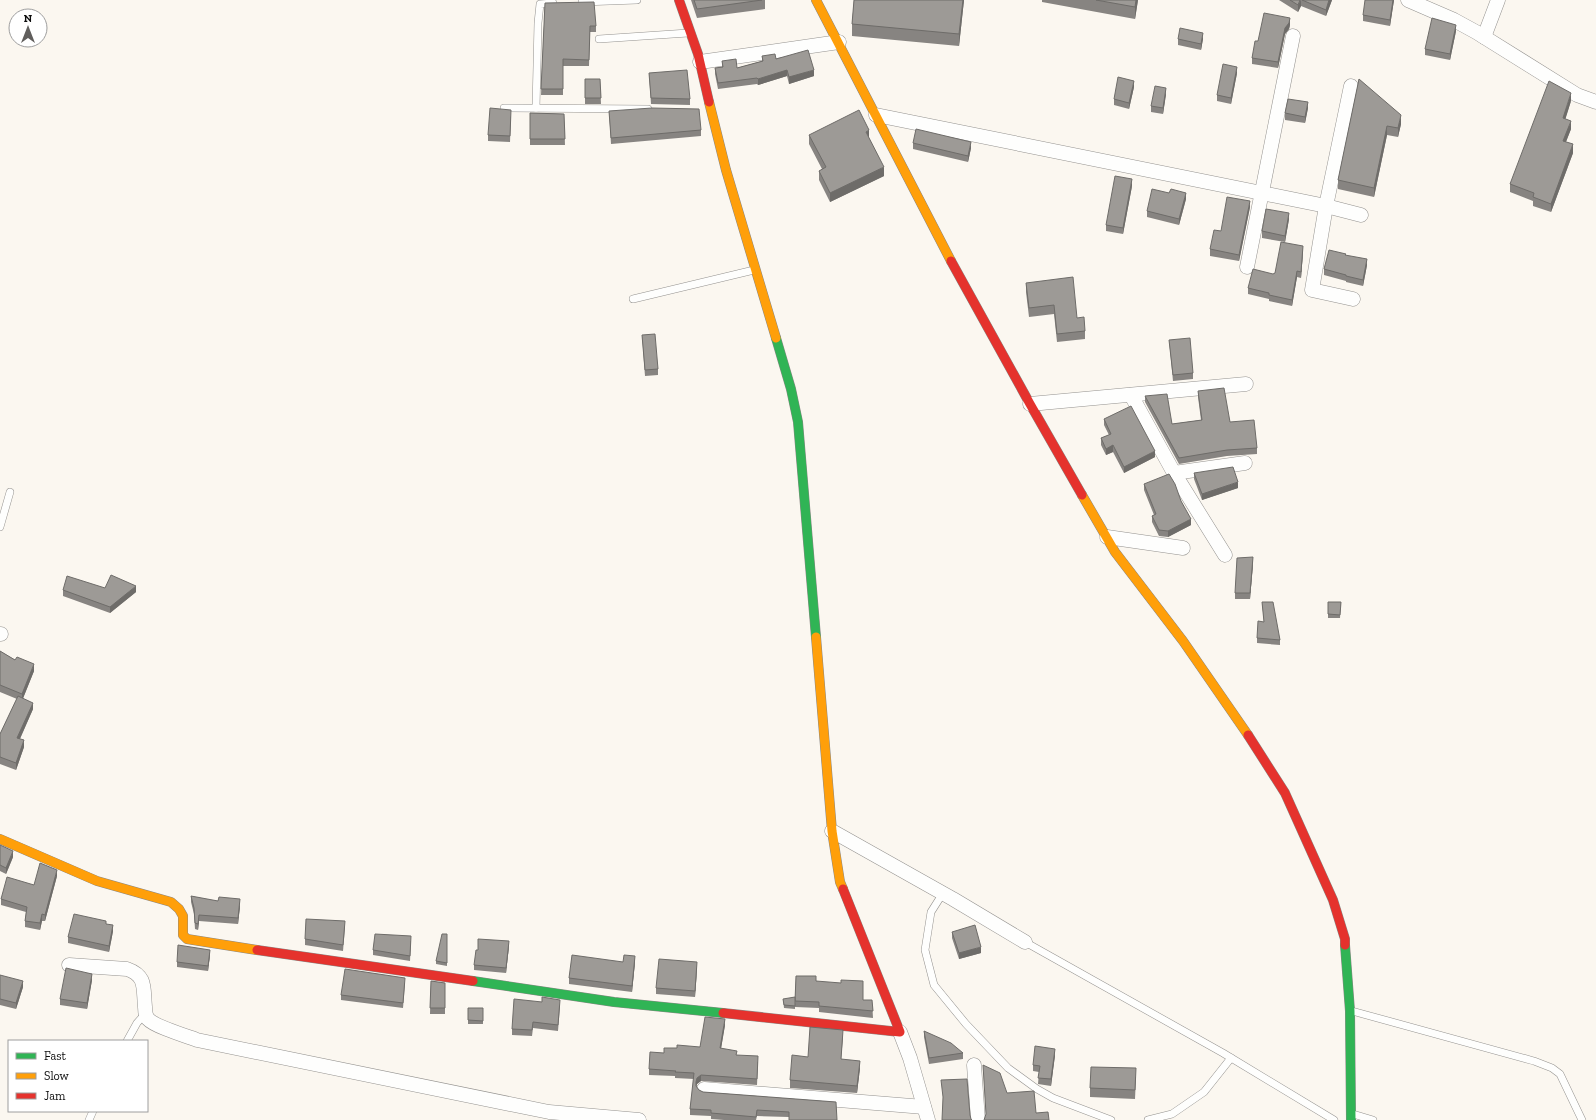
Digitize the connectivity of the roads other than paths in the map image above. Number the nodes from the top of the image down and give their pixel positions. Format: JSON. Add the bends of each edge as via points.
{"nodes":[{"id":1,"x":637,"y":0,"type":"edge"},
{"id":2,"x":679,"y":0,"type":"edge"},
{"id":3,"x":816,"y":0,"type":"edge"},
{"id":4,"x":1408,"y":0,"type":"edge"},
{"id":5,"x":1498,"y":0,"type":"edge"},
{"id":6,"x":577,"y":2,"type":"edge"},
{"id":7,"x":562,"y":3,"type":"edge"},
{"id":8,"x":690,"y":33,"type":"junction"},
{"id":9,"x":1294,"y":36,"type":"dead end"},
{"id":10,"x":1484,"y":37,"type":"junction"},
{"id":11,"x":599,"y":39,"type":"dead end"},
{"id":12,"x":838,"y":42,"type":"junction"},
{"id":13,"x":700,"y":62,"type":"junction"},
{"id":14,"x":1351,"y":86,"type":"dead end"},
{"id":15,"x":1596,"y":102,"type":"edge"},
{"id":16,"x":504,"y":108,"type":"edge"},
{"id":17,"x":536,"y":108,"type":"junction"},
{"id":18,"x":656,"y":109,"type":"edge"},
{"id":19,"x":876,"y":115,"type":"junction"},
{"id":20,"x":1263,"y":194,"type":"junction"},
{"id":21,"x":1326,"y":206,"type":"junction"},
{"id":22,"x":1361,"y":215,"type":"dead end"},
{"id":23,"x":1247,"y":267,"type":"dead end"},
{"id":24,"x":755,"y":270,"type":"junction"},
{"id":25,"x":634,"y":298,"type":"dead end"},
{"id":26,"x":1353,"y":298,"type":"dead end"},
{"id":27,"x":1246,"y":384,"type":"dead end"},
{"id":28,"x":1131,"y":395,"type":"junction"},
{"id":29,"x":1030,"y":404,"type":"junction"},
{"id":30,"x":1245,"y":463,"type":"dead end"},
{"id":31,"x":1174,"y":473,"type":"junction"},
{"id":32,"x":10,"y":492,"type":"dead end"},
{"id":33,"x":0,"y":527,"type":"edge"},
{"id":34,"x":1107,"y":537,"type":"junction"},
{"id":35,"x":1183,"y":548,"type":"dead end"},
{"id":36,"x":1225,"y":555,"type":"dead end"},
{"id":37,"x":832,"y":831,"type":"junction"},
{"id":38,"x":0,"y":839,"type":"edge"},
{"id":39,"x":943,"y":893,"type":"junction"},
{"id":40,"x":1025,"y":942,"type":"joint"},
{"id":41,"x":69,"y":965,"type":"dead end"},
{"id":42,"x":1350,"y":1011,"type":"junction"},
{"id":43,"x":145,"y":1014,"type":"junction"},
{"id":44,"x":900,"y":1032,"type":"junction"},
{"id":45,"x":128,"y":1040,"type":"edge"},
{"id":46,"x":1231,"y":1058,"type":"junction"},
{"id":47,"x":974,"y":1065,"type":"dead end"},
{"id":48,"x":704,"y":1089,"type":"dead end"},
{"id":49,"x":926,"y":1114,"type":"edge"},
{"id":50,"x":1351,"y":1117,"type":"edge"},
{"id":51,"x":639,"y":1120,"type":"edge"},
{"id":52,"x":978,"y":1120,"type":"edge"},
{"id":53,"x":1111,"y":1120,"type":"edge"},
{"id":54,"x":1148,"y":1120,"type":"edge"},
{"id":55,"x":1334,"y":1120,"type":"edge"},
{"id":56,"x":1373,"y":1120,"type":"edge"},
{"id":57,"x":1582,"y":1120,"type":"edge"}],
"edges":[{"from":1,"to":6,"type":"lane"},
{"from":2,"to":8,"type":"street"},
{"from":3,"to":12,"type":"street"},
{"from":4,"to":10,"type":"street","via":[[1454,20]]},
{"from":5,"to":10,"type":"street"},
{"from":7,"to":17,"type":"lane","via":[[540,4]]},
{"from":8,"to":11,"type":"lane"},
{"from":8,"to":13,"type":"street"},
{"from":9,"to":20,"type":"street"},
{"from":10,"to":15,"type":"street","via":[[1576,95]]},
{"from":12,"to":13,"type":"street"},
{"from":12,"to":19,"type":"street"},
{"from":13,"to":24,"type":"street","via":[[707,110]]},
{"from":14,"to":21,"type":"street"},
{"from":16,"to":17,"type":"lane"},
{"from":17,"to":18,"type":"lane"},
{"from":19,"to":20,"type":"street"},
{"from":19,"to":29,"type":"street","via":[[931,224]]},
{"from":20,"to":21,"type":"street"},
{"from":20,"to":23,"type":"street"},
{"from":21,"to":22,"type":"street"},
{"from":21,"to":26,"type":"street","via":[[1312,290]]},
{"from":24,"to":25,"type":"lane"},
{"from":24,"to":37,"type":"street","via":[[791,389],[798,422]]},
{"from":27,"to":28,"type":"street"},
{"from":28,"to":29,"type":"street"},
{"from":28,"to":31,"type":"street"},
{"from":29,"to":34,"type":"street"},
{"from":30,"to":31,"type":"street"},
{"from":31,"to":36,"type":"street"},
{"from":32,"to":33,"type":"lane"},
{"from":34,"to":35,"type":"street"},
{"from":34,"to":42,"type":"street","via":[[1115,552],[1183,641],[1260,752],[1285,793],[1340,921]]},
{"from":37,"to":39,"type":"street"},
{"from":37,"to":44,"type":"street","via":[[840,882]]},
{"from":38,"to":44,"type":"street","via":[[97,881],[171,902],[183,912],[183,935],[195,941],[614,1002]]},
{"from":39,"to":40,"type":"street"},
{"from":39,"to":53,"type":"lane","via":[[931,912],[925,950],[934,985],[966,1024],[1008,1068],[1053,1098]]},
{"from":40,"to":46,"type":"lane"},
{"from":41,"to":43,"type":"street","via":[[127,969],[135,972],[142,979]]},
{"from":42,"to":50,"type":"street"},
{"from":42,"to":57,"type":"lane","via":[[1552,1068],[1560,1074]]},
{"from":43,"to":45,"type":"lane"},
{"from":43,"to":51,"type":"street","via":[[156,1024],[197,1040],[549,1112]]},
{"from":44,"to":49,"type":"street"},
{"from":46,"to":54,"type":"lane","via":[[1204,1092],[1172,1114]]},
{"from":46,"to":55,"type":"lane"},
{"from":47,"to":52,"type":"street"},
{"from":48,"to":49,"type":"street"},
{"from":50,"to":56,"type":"lane"}]}
